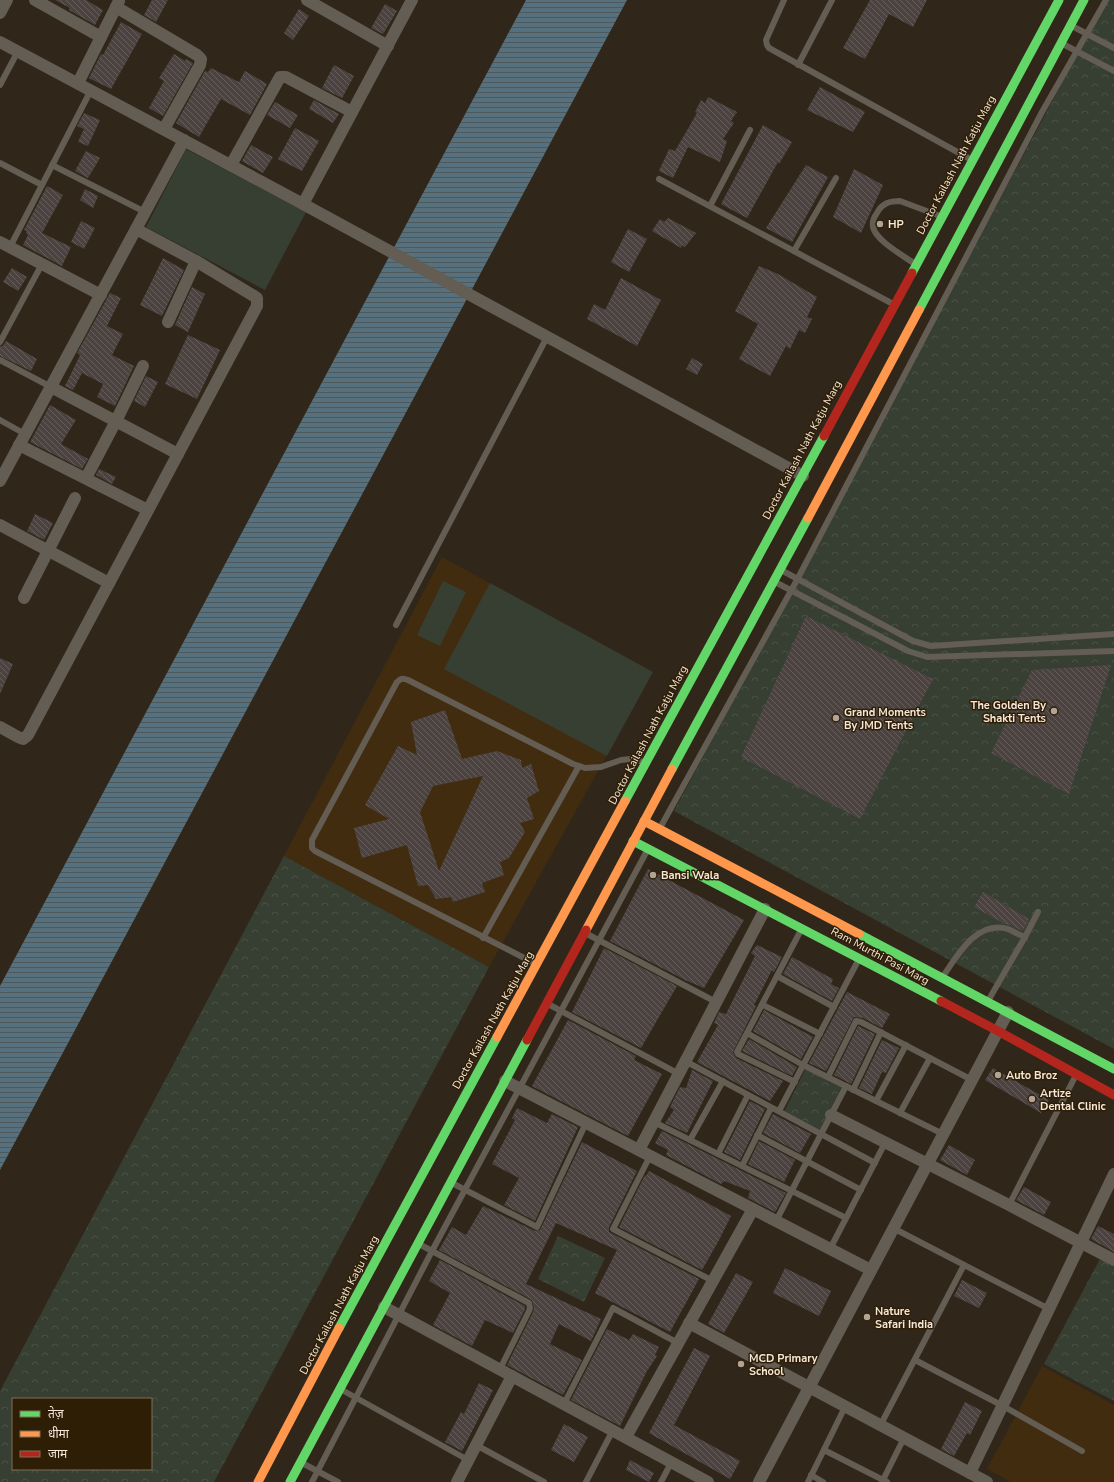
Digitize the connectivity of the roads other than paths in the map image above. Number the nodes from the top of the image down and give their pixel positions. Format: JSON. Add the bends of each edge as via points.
{"nodes":[{"id":1,"x":7,"y":0,"type":"edge"},
{"id":2,"x":35,"y":0,"type":"edge"},
{"id":3,"x":307,"y":0,"type":"edge"},
{"id":4,"x":412,"y":0,"type":"edge"},
{"id":5,"x":784,"y":0,"type":"edge"},
{"id":6,"x":832,"y":0,"type":"edge"},
{"id":7,"x":1059,"y":0,"type":"edge"},
{"id":8,"x":1084,"y":0,"type":"edge"},
{"id":9,"x":1106,"y":0,"type":"edge"},
{"id":10,"x":118,"y":4,"type":"edge"},
{"id":11,"x":0,"y":13,"type":"edge"},
{"id":12,"x":1071,"y":25,"type":"junction"},
{"id":13,"x":1087,"y":34,"type":"junction"},
{"id":14,"x":101,"y":37,"type":"junction"},
{"id":15,"x":0,"y":42,"type":"edge"},
{"id":16,"x":1061,"y":43,"type":"junction"},
{"id":17,"x":388,"y":46,"type":"junction"},
{"id":18,"x":1114,"y":48,"type":"edge"},
{"id":19,"x":18,"y":51,"type":"junction"},
{"id":20,"x":1077,"y":51,"type":"junction"},
{"id":21,"x":798,"y":65,"type":"junction"},
{"id":22,"x":1114,"y":71,"type":"edge"},
{"id":23,"x":78,"y":83,"type":"junction"},
{"id":24,"x":0,"y":85,"type":"edge"},
{"id":25,"x":91,"y":90,"type":"junction"},
{"id":26,"x":352,"y":112,"type":"junction"},
{"id":27,"x":164,"y":129,"type":"junction"},
{"id":28,"x":750,"y":130,"type":"dead end"},
{"id":29,"x":184,"y":140,"type":"junction"},
{"id":30,"x":973,"y":161,"type":"junction"},
{"id":31,"x":0,"y":163,"type":"edge"},
{"id":32,"x":52,"y":165,"type":"junction"},
{"id":33,"x":231,"y":165,"type":"junction"},
{"id":34,"x":836,"y":178,"type":"dead end"},
{"id":35,"x":659,"y":179,"type":"dead end"},
{"id":36,"x":42,"y":185,"type":"junction"},
{"id":37,"x":303,"y":204,"type":"junction"},
{"id":38,"x":710,"y":206,"type":"junction"},
{"id":39,"x":145,"y":212,"type":"junction"},
{"id":40,"x":942,"y":217,"type":"junction"},
{"id":41,"x":136,"y":229,"type":"junction"},
{"id":42,"x":5,"y":245,"type":"edge"},
{"id":43,"x":794,"y":251,"type":"junction"},
{"id":44,"x":196,"y":261,"type":"junction"},
{"id":45,"x":42,"y":264,"type":"junction"},
{"id":46,"x":916,"y":264,"type":"junction"},
{"id":47,"x":101,"y":295,"type":"junction"},
{"id":48,"x":894,"y":305,"type":"junction"},
{"id":49,"x":168,"y":322,"type":"dead end"},
{"id":50,"x":547,"y":337,"type":"junction"},
{"id":51,"x":0,"y":342,"type":"edge"},
{"id":52,"x":0,"y":360,"type":"edge"},
{"id":53,"x":143,"y":366,"type":"dead end"},
{"id":54,"x":51,"y":387,"type":"junction"},
{"id":55,"x":0,"y":420,"type":"edge"},
{"id":56,"x":116,"y":421,"type":"junction"},
{"id":57,"x":26,"y":434,"type":"junction"},
{"id":58,"x":20,"y":445,"type":"junction"},
{"id":59,"x":178,"y":454,"type":"junction"},
{"id":60,"x":803,"y":476,"type":"junction"},
{"id":61,"x":86,"y":478,"type":"junction"},
{"id":62,"x":0,"y":480,"type":"edge"},
{"id":63,"x":75,"y":498,"type":"dead end"},
{"id":64,"x":148,"y":510,"type":"junction"},
{"id":65,"x":0,"y":525,"type":"edge"},
{"id":66,"x":48,"y":551,"type":"junction"},
{"id":67,"x":779,"y":569,"type":"junction"},
{"id":68,"x":798,"y":578,"type":"junction"},
{"id":69,"x":773,"y":581,"type":"junction"},
{"id":70,"x":109,"y":583,"type":"junction"},
{"id":71,"x":791,"y":591,"type":"junction"},
{"id":72,"x":24,"y":598,"type":"dead end"},
{"id":73,"x":396,"y":625,"type":"dead end"},
{"id":74,"x":1114,"y":634,"type":"edge"},
{"id":75,"x":1114,"y":651,"type":"edge"},
{"id":76,"x":0,"y":727,"type":"edge"},
{"id":77,"x":647,"y":763,"type":"junction"},
{"id":78,"x":579,"y":766,"type":"junction"},
{"id":79,"x":644,"y":821,"type":"junction"},
{"id":80,"x":659,"y":829,"type":"junction"},
{"id":81,"x":634,"y":841,"type":"junction"},
{"id":82,"x":649,"y":849,"type":"junction"},
{"id":83,"x":765,"y":909,"type":"junction"},
{"id":84,"x":1038,"y":912,"type":"dead end"},
{"id":85,"x":802,"y":929,"type":"junction"},
{"id":86,"x":584,"y":932,"type":"junction"},
{"id":87,"x":1025,"y":937,"type":"junction"},
{"id":88,"x":483,"y":938,"type":"junction"},
{"id":89,"x":599,"y":940,"type":"junction"},
{"id":90,"x":859,"y":959,"type":"junction"},
{"id":91,"x":537,"y":965,"type":"junction"},
{"id":92,"x":777,"y":976,"type":"junction"},
{"id":93,"x":942,"y":978,"type":"junction"},
{"id":94,"x":716,"y":1002,"type":"junction"},
{"id":95,"x":988,"y":1002,"type":"junction"},
{"id":96,"x":546,"y":1003,"type":"junction"},
{"id":97,"x":763,"y":1004,"type":"junction"},
{"id":98,"x":834,"y":1006,"type":"junction"},
{"id":99,"x":561,"y":1011,"type":"junction"},
{"id":100,"x":1008,"y":1012,"type":"junction"},
{"id":101,"x":998,"y":1031,"type":"junction"},
{"id":102,"x":881,"y":1032,"type":"junction"},
{"id":103,"x":747,"y":1033,"type":"junction"},
{"id":104,"x":820,"y":1034,"type":"junction"},
{"id":105,"x":906,"y":1045,"type":"junction"},
{"id":106,"x":930,"y":1058,"type":"junction"},
{"id":107,"x":686,"y":1061,"type":"junction"},
{"id":108,"x":803,"y":1065,"type":"junction"},
{"id":109,"x":1114,"y":1069,"type":"edge"},
{"id":110,"x":679,"y":1074,"type":"junction"},
{"id":111,"x":1076,"y":1074,"type":"junction"},
{"id":112,"x":828,"y":1077,"type":"junction"},
{"id":113,"x":972,"y":1080,"type":"junction"},
{"id":114,"x":505,"y":1081,"type":"junction"},
{"id":115,"x":723,"y":1081,"type":"junction"},
{"id":116,"x":795,"y":1082,"type":"junction"},
{"id":117,"x":846,"y":1086,"type":"junction"},
{"id":118,"x":520,"y":1089,"type":"junction"},
{"id":119,"x":853,"y":1090,"type":"junction"},
{"id":120,"x":748,"y":1095,"type":"junction"},
{"id":121,"x":1114,"y":1095,"type":"edge"},
{"id":122,"x":876,"y":1101,"type":"junction"},
{"id":123,"x":772,"y":1108,"type":"junction"},
{"id":124,"x":779,"y":1111,"type":"junction"},
{"id":125,"x":900,"y":1113,"type":"junction"},
{"id":126,"x":831,"y":1115,"type":"junction"},
{"id":127,"x":654,"y":1122,"type":"junction"},
{"id":128,"x":586,"y":1123,"type":"junction"},
{"id":129,"x":821,"y":1134,"type":"junction"},
{"id":130,"x":943,"y":1134,"type":"junction"},
{"id":131,"x":757,"y":1135,"type":"junction"},
{"id":132,"x":690,"y":1140,"type":"junction"},
{"id":133,"x":885,"y":1143,"type":"junction"},
{"id":134,"x":639,"y":1150,"type":"junction"},
{"id":135,"x":718,"y":1154,"type":"junction"},
{"id":136,"x":650,"y":1156,"type":"junction"},
{"id":137,"x":807,"y":1161,"type":"junction"},
{"id":138,"x":874,"y":1163,"type":"junction"},
{"id":139,"x":927,"y":1164,"type":"junction"},
{"id":140,"x":742,"y":1166,"type":"junction"},
{"id":141,"x":1114,"y":1174,"type":"edge"},
{"id":142,"x":450,"y":1182,"type":"junction"},
{"id":143,"x":465,"y":1190,"type":"junction"},
{"id":144,"x":861,"y":1190,"type":"junction"},
{"id":145,"x":791,"y":1191,"type":"junction"},
{"id":146,"x":1009,"y":1205,"type":"junction"},
{"id":147,"x":753,"y":1209,"type":"junction"},
{"id":148,"x":846,"y":1218,"type":"junction"},
{"id":149,"x":776,"y":1221,"type":"junction"},
{"id":150,"x":893,"y":1228,"type":"junction"},
{"id":151,"x":1081,"y":1243,"type":"junction"},
{"id":152,"x":418,"y":1244,"type":"junction"},
{"id":153,"x":830,"y":1249,"type":"junction"},
{"id":154,"x":432,"y":1251,"type":"junction"},
{"id":155,"x":1114,"y":1260,"type":"edge"},
{"id":156,"x":964,"y":1265,"type":"junction"},
{"id":157,"x":871,"y":1270,"type":"junction"},
{"id":158,"x":713,"y":1281,"type":"junction"},
{"id":159,"x":384,"y":1307,"type":"junction"},
{"id":160,"x":1049,"y":1309,"type":"junction"},
{"id":161,"x":400,"y":1315,"type":"junction"},
{"id":162,"x":689,"y":1324,"type":"junction"},
{"id":163,"x":678,"y":1343,"type":"junction"},
{"id":164,"x":915,"y":1360,"type":"junction"},
{"id":165,"x":500,"y":1370,"type":"junction"},
{"id":166,"x":512,"y":1376,"type":"junction"},
{"id":167,"x":340,"y":1388,"type":"junction"},
{"id":168,"x":809,"y":1388,"type":"junction"},
{"id":169,"x":357,"y":1398,"type":"junction"},
{"id":170,"x":564,"y":1404,"type":"junction"},
{"id":171,"x":1002,"y":1406,"type":"junction"},
{"id":172,"x":845,"y":1407,"type":"junction"},
{"id":173,"x":880,"y":1426,"type":"junction"},
{"id":174,"x":613,"y":1430,"type":"junction"},
{"id":175,"x":626,"y":1437,"type":"junction"},
{"id":176,"x":904,"y":1438,"type":"junction"},
{"id":177,"x":476,"y":1445,"type":"junction"},
{"id":178,"x":824,"y":1450,"type":"junction"},
{"id":179,"x":1082,"y":1451,"type":"dead end"},
{"id":180,"x":468,"y":1460,"type":"junction"},
{"id":181,"x":301,"y":1463,"type":"junction"},
{"id":182,"x":671,"y":1463,"type":"junction"},
{"id":183,"x":318,"y":1471,"type":"junction"},
{"id":184,"x":970,"y":1473,"type":"junction"},
{"id":185,"x":811,"y":1476,"type":"junction"},
{"id":186,"x":884,"y":1481,"type":"edge"},
{"id":187,"x":258,"y":1482,"type":"edge"},
{"id":188,"x":290,"y":1482,"type":"edge"},
{"id":189,"x":312,"y":1482,"type":"edge"},
{"id":190,"x":338,"y":1482,"type":"edge"},
{"id":191,"x":456,"y":1482,"type":"edge"},
{"id":192,"x":544,"y":1482,"type":"edge"},
{"id":193,"x":586,"y":1482,"type":"edge"},
{"id":194,"x":661,"y":1482,"type":"edge"},
{"id":195,"x":708,"y":1482,"type":"edge"},
{"id":196,"x":759,"y":1482,"type":"edge"},
{"id":197,"x":808,"y":1482,"type":"edge"},
{"id":198,"x":823,"y":1482,"type":"edge"},
{"id":199,"x":987,"y":1482,"type":"edge"}],
"edges":[{"from":1,"to":11,"type":"street"},
{"from":2,"to":14,"type":"street"},
{"from":3,"to":17,"type":"street"},
{"from":4,"to":17,"type":"street"},
{"from":5,"to":21,"type":"lane","via":[[766,40],[767,45]]},
{"from":6,"to":21,"type":"lane"},
{"from":7,"to":30,"type":"main road","name":"Doctor Kailash Nath Katju Marg"},
{"from":8,"to":12,"type":"main road"},
{"from":9,"to":13,"type":"lane"},
{"from":10,"to":14,"type":"street"},
{"from":10,"to":27,"type":"street","via":[[201,59]]},
{"from":12,"to":13,"type":"lane"},
{"from":12,"to":16,"type":"main road"},
{"from":13,"to":18,"type":"lane"},
{"from":13,"to":20,"type":"lane"},
{"from":14,"to":23,"type":"street"},
{"from":15,"to":19,"type":"street"},
{"from":16,"to":20,"type":"lane"},
{"from":16,"to":67,"type":"main road","via":[[825,488]]},
{"from":17,"to":26,"type":"street"},
{"from":19,"to":23,"type":"street"},
{"from":19,"to":24,"type":"lane"},
{"from":20,"to":22,"type":"lane"},
{"from":20,"to":68,"type":"lane","via":[[1038,118]]},
{"from":21,"to":30,"type":"lane"},
{"from":23,"to":25,"type":"street"},
{"from":25,"to":27,"type":"street"},
{"from":25,"to":32,"type":"lane"},
{"from":26,"to":33,"type":"street","via":[[286,77],[280,77]]},
{"from":26,"to":37,"type":"street"},
{"from":27,"to":29,"type":"street"},
{"from":28,"to":38,"type":"lane"},
{"from":29,"to":33,"type":"street"},
{"from":29,"to":39,"type":"street"},
{"from":30,"to":40,"type":"main road","name":"Doctor Kailash Nath Katju Marg"},
{"from":31,"to":36,"type":"lane"},
{"from":32,"to":36,"type":"lane"},
{"from":32,"to":39,"type":"lane"},
{"from":33,"to":37,"type":"street"},
{"from":34,"to":43,"type":"lane"},
{"from":35,"to":38,"type":"lane"},
{"from":36,"to":42,"type":"lane"},
{"from":37,"to":50,"type":"street"},
{"from":38,"to":43,"type":"lane"},
{"from":39,"to":41,"type":"street"},
{"from":40,"to":46,"type":"main road","name":"Doctor Kailash Nath Katju Marg"},
{"from":40,"to":46,"type":"lane","via":[[900,201],[884,204],[875,216],[873,229],[882,240]]},
{"from":41,"to":44,"type":"street"},
{"from":41,"to":47,"type":"street"},
{"from":42,"to":45,"type":"street"},
{"from":43,"to":48,"type":"lane"},
{"from":44,"to":49,"type":"street"},
{"from":44,"to":59,"type":"street","via":[[257,298],[258,306]]},
{"from":45,"to":47,"type":"street"},
{"from":45,"to":51,"type":"lane"},
{"from":46,"to":48,"type":"main road","name":"Doctor Kailash Nath Katju Marg"},
{"from":47,"to":54,"type":"street"},
{"from":48,"to":60,"type":"main road","name":"Doctor Kailash Nath Katju Marg"},
{"from":50,"to":60,"type":"street"},
{"from":50,"to":73,"type":"lane"},
{"from":52,"to":54,"type":"lane"},
{"from":53,"to":56,"type":"street"},
{"from":54,"to":56,"type":"street"},
{"from":54,"to":57,"type":"street"},
{"from":55,"to":57,"type":"lane"},
{"from":56,"to":59,"type":"street"},
{"from":56,"to":61,"type":"street"},
{"from":57,"to":58,"type":"street"},
{"from":58,"to":61,"type":"street"},
{"from":58,"to":62,"type":"street"},
{"from":59,"to":64,"type":"street"},
{"from":60,"to":77,"type":"main road","name":"Doctor Kailash Nath Katju Marg","via":[[729,617]]},
{"from":61,"to":64,"type":"street"},
{"from":63,"to":66,"type":"street"},
{"from":64,"to":70,"type":"street"},
{"from":65,"to":66,"type":"street"},
{"from":66,"to":70,"type":"street"},
{"from":66,"to":72,"type":"street"},
{"from":67,"to":68,"type":"lane"},
{"from":67,"to":69,"type":"main road"},
{"from":68,"to":71,"type":"lane"},
{"from":68,"to":74,"type":"lane","via":[[913,641],[931,646]]},
{"from":69,"to":71,"type":"lane"},
{"from":69,"to":79,"type":"main road","via":[[746,626]]},
{"from":70,"to":76,"type":"street","via":[[28,735],[23,739]]},
{"from":71,"to":75,"type":"lane","via":[[908,651],[927,657]]},
{"from":71,"to":80,"type":"lane"},
{"from":77,"to":78,"type":"lane","via":[[631,759],[601,767]]},
{"from":77,"to":91,"type":"main road","name":"Doctor Kailash Nath Katju Marg"},
{"from":78,"to":88,"type":"lane"},
{"from":78,"to":88,"type":"lane","via":[[404,678],[397,682],[312,840],[312,848]]},
{"from":79,"to":80,"type":"main road","name":"Ram Murthi Pasi Marg"},
{"from":79,"to":81,"type":"main road"},
{"from":80,"to":93,"type":"main road","name":"Ram Murthi Pasi Marg"},
{"from":81,"to":82,"type":"main road","name":"Ram Murthi Pasi Marg"},
{"from":81,"to":86,"type":"main road"},
{"from":82,"to":83,"type":"main road","name":"Ram Murthi Pasi Marg"},
{"from":82,"to":89,"type":"lane"},
{"from":83,"to":85,"type":"main road","name":"Ram Murthi Pasi Marg"},
{"from":83,"to":94,"type":"street"},
{"from":84,"to":87,"type":"lane"},
{"from":85,"to":90,"type":"main road","name":"Ram Murthi Pasi Marg"},
{"from":85,"to":92,"type":"lane"},
{"from":86,"to":89,"type":"lane"},
{"from":86,"to":96,"type":"main road"},
{"from":87,"to":93,"type":"lane","via":[[1007,929],[985,930],[963,947]]},
{"from":87,"to":95,"type":"lane"},
{"from":88,"to":91,"type":"lane"},
{"from":89,"to":94,"type":"lane"},
{"from":89,"to":99,"type":"lane"},
{"from":90,"to":98,"type":"lane"},
{"from":90,"to":101,"type":"main road","name":"Ram Murthi Pasi Marg"},
{"from":91,"to":187,"type":"main road","name":"Doctor Kailash Nath Katju Marg","via":[[453,1126]]},
{"from":92,"to":97,"type":"lane"},
{"from":92,"to":98,"type":"lane"},
{"from":93,"to":95,"type":"main road","name":"Ram Murthi Pasi Marg"},
{"from":94,"to":107,"type":"street"},
{"from":95,"to":100,"type":"main road","name":"Ram Murthi Pasi Marg"},
{"from":96,"to":99,"type":"lane"},
{"from":96,"to":114,"type":"main road"},
{"from":97,"to":103,"type":"lane"},
{"from":97,"to":104,"type":"lane"},
{"from":98,"to":104,"type":"lane"},
{"from":99,"to":110,"type":"lane"},
{"from":99,"to":118,"type":"lane"},
{"from":100,"to":101,"type":"street"},
{"from":100,"to":109,"type":"main road","name":"Ram Murthi Pasi Marg"},
{"from":101,"to":111,"type":"main road","name":"Ram Murthi Pasi Marg"},
{"from":101,"to":113,"type":"street"},
{"from":102,"to":105,"type":"lane"},
{"from":102,"to":112,"type":"lane","via":[[856,1021]]},
{"from":102,"to":119,"type":"lane"},
{"from":103,"to":108,"type":"lane"},
{"from":103,"to":116,"type":"lane","via":[[737,1051],[738,1054]]},
{"from":104,"to":108,"type":"lane"},
{"from":105,"to":106,"type":"lane"},
{"from":105,"to":122,"type":"lane"},
{"from":106,"to":113,"type":"lane"},
{"from":106,"to":125,"type":"lane"},
{"from":107,"to":110,"type":"street"},
{"from":107,"to":115,"type":"lane"},
{"from":108,"to":112,"type":"lane"},
{"from":108,"to":116,"type":"lane"},
{"from":110,"to":127,"type":"street"},
{"from":111,"to":121,"type":"main road","name":"Ram Murthi Pasi Marg"},
{"from":111,"to":146,"type":"lane"},
{"from":112,"to":117,"type":"lane"},
{"from":113,"to":130,"type":"street"},
{"from":114,"to":118,"type":"street"},
{"from":114,"to":142,"type":"main road","via":[[471,1136]]},
{"from":115,"to":120,"type":"lane"},
{"from":115,"to":132,"type":"lane"},
{"from":116,"to":124,"type":"lane"},
{"from":117,"to":119,"type":"lane"},
{"from":117,"to":126,"type":"lane"},
{"from":118,"to":128,"type":"street"},
{"from":118,"to":143,"type":"lane"},
{"from":119,"to":122,"type":"lane"},
{"from":120,"to":123,"type":"lane"},
{"from":120,"to":135,"type":"lane"},
{"from":122,"to":125,"type":"lane"},
{"from":123,"to":124,"type":"lane"},
{"from":123,"to":131,"type":"lane"},
{"from":124,"to":129,"type":"lane"},
{"from":125,"to":130,"type":"lane"},
{"from":126,"to":129,"type":"lane"},
{"from":126,"to":133,"type":"street"},
{"from":127,"to":132,"type":"lane"},
{"from":127,"to":134,"type":"street"},
{"from":128,"to":134,"type":"street"},
{"from":128,"to":143,"type":"lane","via":[[537,1227]]},
{"from":129,"to":137,"type":"lane"},
{"from":129,"to":138,"type":"lane"},
{"from":130,"to":139,"type":"street"},
{"from":131,"to":137,"type":"lane"},
{"from":131,"to":140,"type":"lane"},
{"from":132,"to":135,"type":"lane"},
{"from":133,"to":138,"type":"lane"},
{"from":133,"to":139,"type":"street"},
{"from":134,"to":136,"type":"street"},
{"from":135,"to":140,"type":"lane"},
{"from":136,"to":147,"type":"street"},
{"from":136,"to":158,"type":"lane","via":[[613,1229]]},
{"from":137,"to":144,"type":"lane"},
{"from":137,"to":145,"type":"lane"},
{"from":138,"to":144,"type":"lane"},
{"from":139,"to":146,"type":"street"},
{"from":139,"to":150,"type":"street"},
{"from":140,"to":145,"type":"lane"},
{"from":141,"to":151,"type":"street"},
{"from":142,"to":143,"type":"lane"},
{"from":142,"to":152,"type":"main road"},
{"from":143,"to":154,"type":"lane"},
{"from":144,"to":148,"type":"lane"},
{"from":145,"to":148,"type":"lane"},
{"from":145,"to":149,"type":"lane"},
{"from":146,"to":151,"type":"street"},
{"from":147,"to":149,"type":"street"},
{"from":147,"to":158,"type":"street"},
{"from":148,"to":153,"type":"lane"},
{"from":149,"to":153,"type":"street"},
{"from":150,"to":156,"type":"lane"},
{"from":150,"to":157,"type":"street"},
{"from":151,"to":155,"type":"street"},
{"from":151,"to":160,"type":"street"},
{"from":152,"to":154,"type":"lane"},
{"from":152,"to":159,"type":"main road"},
{"from":153,"to":157,"type":"street"},
{"from":154,"to":161,"type":"lane"},
{"from":154,"to":165,"type":"lane","via":[[529,1303],[529,1311]]},
{"from":156,"to":160,"type":"lane"},
{"from":156,"to":164,"type":"lane"},
{"from":157,"to":168,"type":"street"},
{"from":158,"to":162,"type":"street"},
{"from":159,"to":161,"type":"street"},
{"from":159,"to":167,"type":"main road"},
{"from":160,"to":171,"type":"street"},
{"from":161,"to":165,"type":"street"},
{"from":161,"to":169,"type":"lane"},
{"from":162,"to":163,"type":"street"},
{"from":162,"to":168,"type":"street"},
{"from":163,"to":170,"type":"lane","via":[[613,1308]]},
{"from":163,"to":175,"type":"street"},
{"from":164,"to":171,"type":"lane"},
{"from":164,"to":173,"type":"lane"},
{"from":165,"to":166,"type":"street"},
{"from":166,"to":170,"type":"street"},
{"from":166,"to":177,"type":"street"},
{"from":167,"to":169,"type":"lane"},
{"from":167,"to":181,"type":"main road"},
{"from":168,"to":172,"type":"street"},
{"from":168,"to":196,"type":"street"},
{"from":169,"to":180,"type":"lane"},
{"from":169,"to":183,"type":"lane"},
{"from":170,"to":174,"type":"street"},
{"from":171,"to":179,"type":"lane"},
{"from":171,"to":184,"type":"street"},
{"from":172,"to":173,"type":"street"},
{"from":172,"to":178,"type":"lane"},
{"from":173,"to":176,"type":"street"},
{"from":174,"to":175,"type":"street"},
{"from":174,"to":193,"type":"lane"},
{"from":175,"to":182,"type":"street"},
{"from":176,"to":184,"type":"street"},
{"from":176,"to":186,"type":"lane"},
{"from":177,"to":180,"type":"street"},
{"from":177,"to":192,"type":"lane"},
{"from":178,"to":185,"type":"lane"},
{"from":178,"to":186,"type":"lane"},
{"from":180,"to":191,"type":"street"},
{"from":181,"to":183,"type":"lane"},
{"from":181,"to":188,"type":"main road"},
{"from":182,"to":194,"type":"lane"},
{"from":182,"to":195,"type":"street"},
{"from":183,"to":189,"type":"lane"},
{"from":183,"to":190,"type":"lane"},
{"from":184,"to":199,"type":"street"},
{"from":185,"to":197,"type":"lane"},
{"from":185,"to":198,"type":"lane"}]}
